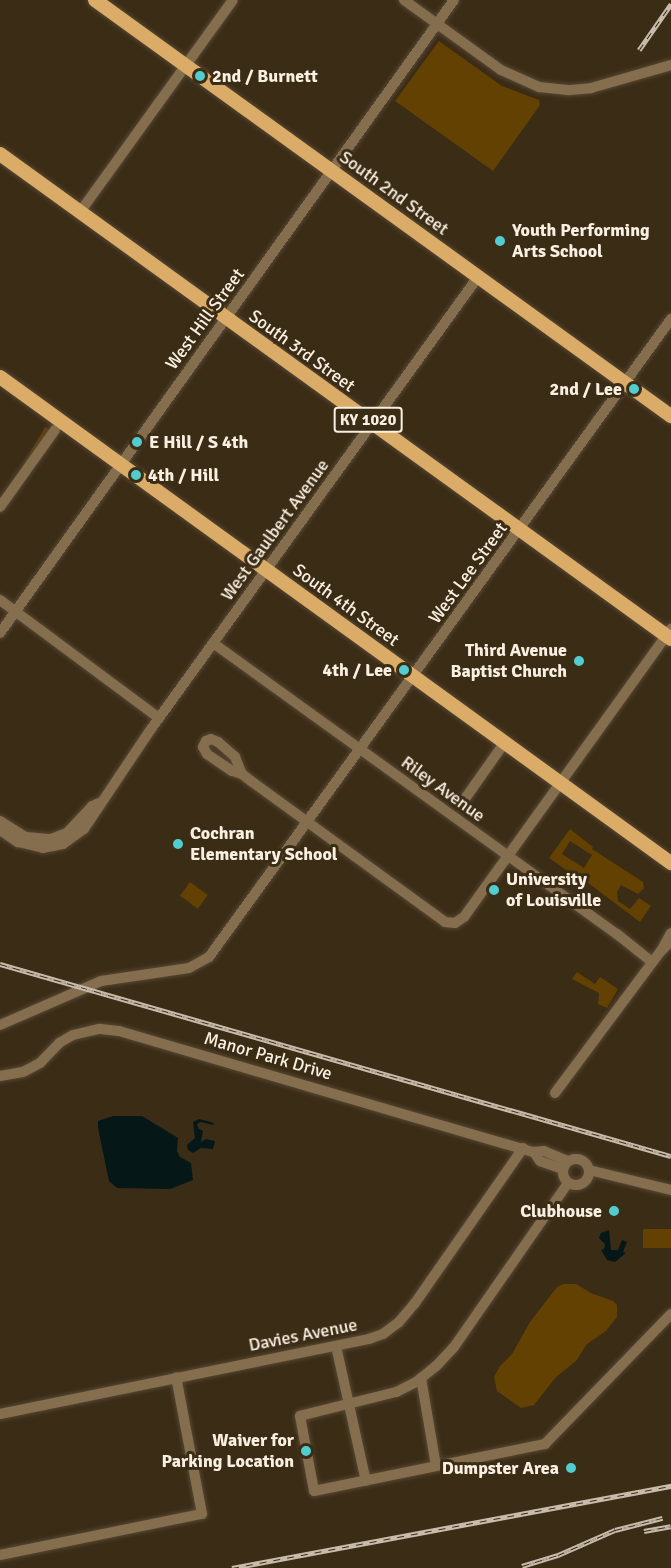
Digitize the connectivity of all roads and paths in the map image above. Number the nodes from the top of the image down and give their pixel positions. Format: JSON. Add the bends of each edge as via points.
{"nodes":[{"id":1,"x":95,"y":0,"type":"edge"},
{"id":2,"x":233,"y":0,"type":"edge"},
{"id":3,"x":454,"y":0,"type":"edge"},
{"id":4,"x":409,"y":2,"type":"edge"},
{"id":5,"x":436,"y":25,"type":"junction"},
{"id":6,"x":671,"y":64,"type":"edge"},
{"id":7,"x":186,"y":65,"type":"junction"},
{"id":8,"x":0,"y":154,"type":"edge"},
{"id":9,"x":332,"y":171,"type":"junction"},
{"id":10,"x":80,"y":212,"type":"junction"},
{"id":11,"x":478,"y":277,"type":"junction"},
{"id":12,"x":226,"y":318,"type":"junction"},
{"id":13,"x":671,"y":319,"type":"edge"},
{"id":14,"x":0,"y":377,"type":"edge"},
{"id":15,"x":625,"y":383,"type":"junction"},
{"id":16,"x":671,"y":416,"type":"edge"},
{"id":17,"x":373,"y":424,"type":"junction"},
{"id":18,"x":55,"y":430,"type":"dead end"},
{"id":19,"x":121,"y":464,"type":"junction"},
{"id":20,"x":0,"y":507,"type":"edge"},
{"id":21,"x":520,"y":530,"type":"junction"},
{"id":22,"x":267,"y":570,"type":"junction"},
{"id":23,"x":0,"y":600,"type":"edge"},
{"id":24,"x":15,"y":611,"type":"junction"},
{"id":25,"x":0,"y":633,"type":"edge"},
{"id":26,"x":669,"y":634,"type":"edge"},
{"id":27,"x":213,"y":643,"type":"junction"},
{"id":28,"x":414,"y":676,"type":"junction"},
{"id":29,"x":159,"y":718,"type":"junction"},
{"id":30,"x":505,"y":742,"type":"junction"},
{"id":31,"x":361,"y":750,"type":"junction"},
{"id":32,"x":242,"y":774,"type":"dead end"},
{"id":33,"x":561,"y":782,"type":"junction"},
{"id":34,"x":99,"y":803,"type":"junction"},
{"id":35,"x":462,"y":803,"type":"dead end"},
{"id":36,"x":0,"y":821,"type":"edge"},
{"id":37,"x":308,"y":823,"type":"junction"},
{"id":38,"x":0,"y":830,"type":"edge"},
{"id":39,"x":507,"y":856,"type":"junction"},
{"id":40,"x":671,"y":863,"type":"edge"},
{"id":41,"x":671,"y":933,"type":"edge"},
{"id":42,"x":671,"y":941,"type":"edge"},
{"id":43,"x":661,"y":951,"type":"junction"},
{"id":44,"x":652,"y":962,"type":"junction"},
{"id":45,"x":0,"y":1025,"type":"edge"},
{"id":46,"x":0,"y":1076,"type":"edge"},
{"id":47,"x":555,"y":1093,"type":"dead end"},
{"id":48,"x":523,"y":1148,"type":"junction"},
{"id":49,"x":566,"y":1165,"type":"junction"},
{"id":50,"x":588,"y":1170,"type":"junction"},
{"id":51,"x":568,"y":1183,"type":"junction"},
{"id":52,"x":671,"y":1190,"type":"edge"},
{"id":53,"x":671,"y":1314,"type":"edge"},
{"id":54,"x":336,"y":1346,"type":"junction"},
{"id":55,"x":176,"y":1377,"type":"junction"},
{"id":56,"x":421,"y":1378,"type":"junction"},
{"id":57,"x":350,"y":1404,"type":"junction"},
{"id":58,"x":0,"y":1414,"type":"edge"},
{"id":59,"x":436,"y":1466,"type":"junction"},
{"id":60,"x":366,"y":1481,"type":"junction"},
{"id":61,"x":0,"y":1555,"type":"edge"}],
"edges":[{"from":1,"to":7,"type":"main road","name":"South 2nd Street"},
{"from":2,"to":7,"type":"street"},
{"from":3,"to":5,"type":"street","name":"West Hill Street"},
{"from":4,"to":5,"type":"street"},
{"from":5,"to":6,"type":"street","via":[[508,75],[539,87],[591,88]]},
{"from":5,"to":9,"type":"street","name":"West Hill Street"},
{"from":7,"to":9,"type":"main road","name":"South 2nd Street"},
{"from":7,"to":10,"type":"street"},
{"from":8,"to":10,"type":"main road","name":"South 3rd Street","number":"KY 1020"},
{"from":9,"to":11,"type":"main road","name":"South 2nd Street"},
{"from":9,"to":12,"type":"street","name":"West Hill Street"},
{"from":10,"to":12,"type":"main road","name":"South 3rd Street","number":"KY 1020"},
{"from":11,"to":15,"type":"main road","name":"South 2nd Street"},
{"from":11,"to":17,"type":"street","name":"West Gaulbert Avenue"},
{"from":12,"to":17,"type":"main road","name":"South 3rd Street","number":"KY 1020"},
{"from":12,"to":19,"type":"street","name":"West Hill Street"},
{"from":13,"to":15,"type":"street","name":"West Lee Street"},
{"from":14,"to":19,"type":"main road","name":"South 4th Street"},
{"from":15,"to":16,"type":"main road","name":"South 2nd Street"},
{"from":15,"to":21,"type":"street","name":"West Lee Street"},
{"from":17,"to":21,"type":"main road","name":"South 3rd Street","number":"KY 1020"},
{"from":17,"to":22,"type":"street","name":"West Gaulbert Avenue"},
{"from":18,"to":20,"type":"street"},
{"from":19,"to":22,"type":"main road","name":"South 4th Street"},
{"from":19,"to":24,"type":"street","name":"West Hill Street"},
{"from":21,"to":26,"type":"main road","name":"South 3rd Street","number":"KY 1020"},
{"from":21,"to":28,"type":"street","name":"West Lee Street"},
{"from":22,"to":27,"type":"street","name":"West Gaulbert Avenue"},
{"from":22,"to":28,"type":"main road","name":"South 4th Street"},
{"from":23,"to":24,"type":"street"},
{"from":24,"to":25,"type":"street","name":"West Hill Street"},
{"from":24,"to":29,"type":"street"},
{"from":26,"to":33,"type":"street"},
{"from":27,"to":29,"type":"street","name":"West Gaulbert Avenue"},
{"from":27,"to":31,"type":"street","name":"Riley Avenue"},
{"from":28,"to":30,"type":"main road","name":"South 4th Street"},
{"from":28,"to":31,"type":"street","name":"West Lee Street"},
{"from":29,"to":34,"type":"street","name":"West Gaulbert Avenue"},
{"from":30,"to":33,"type":"main road","name":"South 4th Street"},
{"from":30,"to":35,"type":"street"},
{"from":31,"to":37,"type":"street","name":"West Lee Street"},
{"from":31,"to":39,"type":"street","name":"Riley Avenue"},
{"from":32,"to":37,"type":"street"},
{"from":33,"to":39,"type":"street"},
{"from":33,"to":40,"type":"main road","name":"South 4th Street"},
{"from":34,"to":36,"type":"street","name":"West Gaulbert Avenue","via":[[73,828],[51,838],[26,837]]},
{"from":34,"to":38,"type":"street","name":"West Gaulbert Avenue","via":[[84,830],[57,846],[30,846]]},
{"from":37,"to":39,"type":"street","via":[[445,922],[455,923],[464,916]]},
{"from":37,"to":45,"type":"street","name":"West Lee Street","via":[[206,961],[189,968],[100,981]]},
{"from":39,"to":44,"type":"street","name":"Riley Avenue"},
{"from":41,"to":43,"type":"street"},
{"from":42,"to":43,"type":"street"},
{"from":43,"to":44,"type":"street"},
{"from":44,"to":47,"type":"street"},
{"from":46,"to":48,"type":"street","name":"Manor Park Drive","via":[[23,1072],[40,1063],[73,1035],[112,1030]]},
{"from":48,"to":49,"type":"street","name":"Manor Park Drive","via":[[544,1151]]},
{"from":48,"to":54,"type":"street","name":"Davies Avenue","via":[[399,1322],[369,1340]]},
{"from":49,"to":50,"type":"street","name":"Manor Park Drive","via":[[578,1159]]},
{"from":49,"to":51,"type":"street"},
{"from":50,"to":51,"type":"street","via":[[583,1183]]},
{"from":50,"to":52,"type":"street","name":"Manor Park Drive"},
{"from":51,"to":56,"type":"street","via":[[454,1347]]},
{"from":53,"to":59,"type":"street","via":[[545,1444]]},
{"from":54,"to":55,"type":"street","name":"Davies Avenue"},
{"from":54,"to":57,"type":"street"},
{"from":55,"to":58,"type":"street","name":"Davies Avenue"},
{"from":55,"to":61,"type":"street","via":[[202,1514]]},
{"from":56,"to":57,"type":"street","via":[[396,1392]]},
{"from":56,"to":59,"type":"street"},
{"from":57,"to":60,"type":"street"},
{"from":57,"to":60,"type":"street","via":[[300,1416],[314,1491]]},
{"from":59,"to":60,"type":"street"}]}
